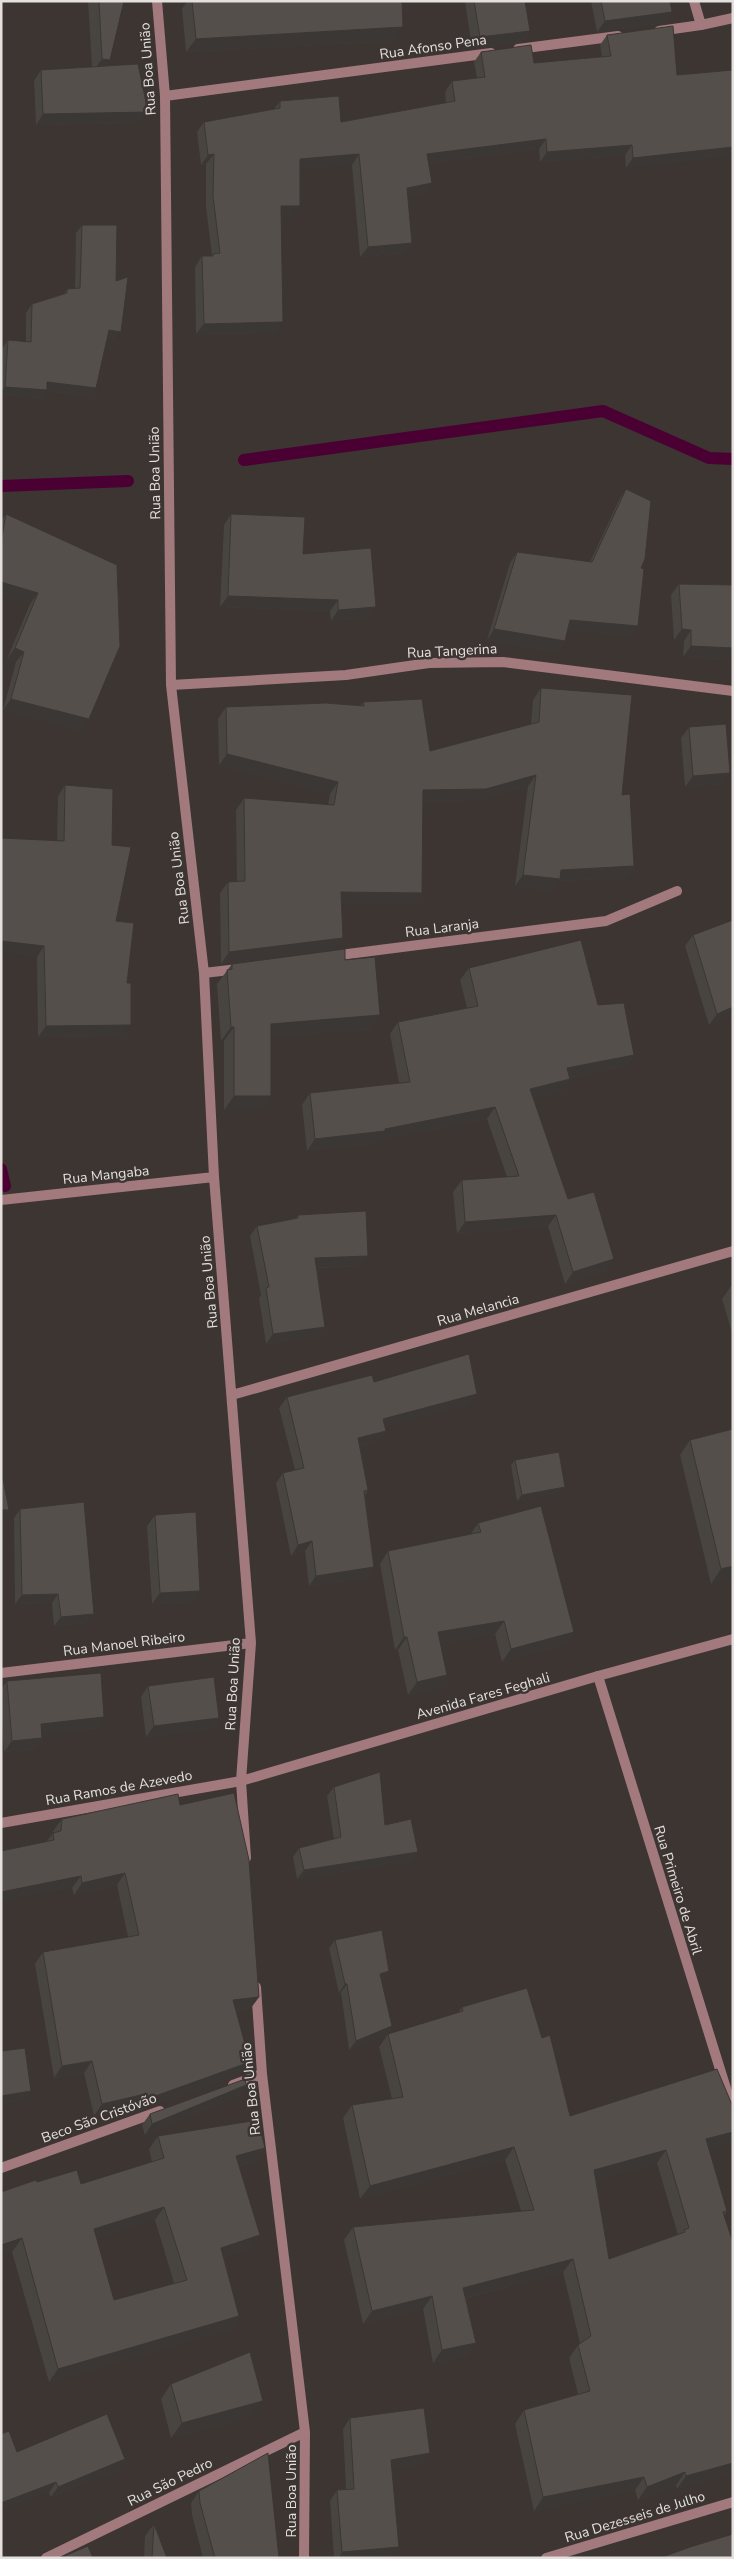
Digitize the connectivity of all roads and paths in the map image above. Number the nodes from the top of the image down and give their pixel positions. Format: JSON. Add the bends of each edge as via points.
{"nodes":[{"id":1,"x":157,"y":1,"type":"edge"},
{"id":2,"x":694,"y":1,"type":"edge"},
{"id":3,"x":733,"y":18,"type":"edge"},
{"id":4,"x":701,"y":25,"type":"junction"},
{"id":5,"x":652,"y":32,"type":"edge"},
{"id":6,"x":632,"y":34,"type":"edge"},
{"id":7,"x":165,"y":96,"type":"junction"},
{"id":8,"x":171,"y":685,"type":"junction"},
{"id":9,"x":733,"y":691,"type":"edge"},
{"id":10,"x":677,"y":891,"type":"dead end"},
{"id":11,"x":321,"y":958,"type":"edge"},
{"id":12,"x":253,"y":967,"type":"edge"},
{"id":13,"x":204,"y":973,"type":"junction"},
{"id":14,"x":214,"y":1176,"type":"junction"},
{"id":15,"x":1,"y":1200,"type":"edge"},
{"id":16,"x":733,"y":1251,"type":"edge"},
{"id":17,"x":232,"y":1395,"type":"junction"},
{"id":18,"x":733,"y":1639,"type":"edge"},
{"id":19,"x":251,"y":1643,"type":"junction"},
{"id":20,"x":1,"y":1673,"type":"edge"},
{"id":21,"x":598,"y":1676,"type":"junction"},
{"id":22,"x":241,"y":1781,"type":"junction"},
{"id":23,"x":1,"y":1823,"type":"edge"},
{"id":24,"x":247,"y":1869,"type":"edge"},
{"id":25,"x":255,"y":1977,"type":"edge"},
{"id":26,"x":262,"y":2074,"type":"junction"},
{"id":27,"x":225,"y":2088,"type":"edge"},
{"id":28,"x":169,"y":2108,"type":"edge"},
{"id":29,"x":733,"y":2111,"type":"edge"},
{"id":30,"x":1,"y":2168,"type":"edge"},
{"id":31,"x":305,"y":2432,"type":"junction"},
{"id":32,"x":733,"y":2502,"type":"edge"},
{"id":33,"x":46,"y":2558,"type":"edge"},
{"id":34,"x":304,"y":2558,"type":"edge"},
{"id":35,"x":546,"y":2558,"type":"edge"}],
"edges":[{"from":1,"to":7,"type":"street","name":"Rua Boa União"},
{"from":2,"to":4,"type":"street"},
{"from":3,"to":4,"type":"street"},
{"from":4,"to":5,"type":"street"},
{"from":6,"to":7,"type":"street","name":"Rua Afonso Pena"},
{"from":7,"to":8,"type":"street","name":"Rua Boa União"},
{"from":8,"to":9,"type":"street","name":"Rua Tangerina","via":[[346,675],[429,663],[503,662]]},
{"from":8,"to":13,"type":"street","name":"Rua Boa União"},
{"from":10,"to":11,"type":"street","name":"Rua Laranja","via":[[606,921]]},
{"from":12,"to":13,"type":"street"},
{"from":13,"to":14,"type":"street","name":"Rua Boa União"},
{"from":14,"to":15,"type":"street","name":"Rua Mangaba"},
{"from":14,"to":17,"type":"street","name":"Rua Boa União"},
{"from":16,"to":17,"type":"street","name":"Rua Melancia"},
{"from":17,"to":19,"type":"street","name":"Rua Boa União"},
{"from":18,"to":21,"type":"street","name":"Avenida Fares Feghali"},
{"from":19,"to":20,"type":"street","name":"Rua Manoel Ribeiro"},
{"from":19,"to":22,"type":"street","name":"Rua Boa União"},
{"from":21,"to":22,"type":"street","name":"Avenida Fares Feghali"},
{"from":21,"to":29,"type":"street","name":"Rua Primeiro de Abril"},
{"from":22,"to":23,"type":"street","name":"Rua Ramos de Azevedo"},
{"from":22,"to":24,"type":"street","name":"Rua Boa União"},
{"from":25,"to":26,"type":"street","name":"Rua Boa União"},
{"from":26,"to":27,"type":"street"},
{"from":26,"to":31,"type":"street","name":"Rua Boa União"},
{"from":28,"to":30,"type":"street","name":"Beco São Cristóvão"},
{"from":31,"to":33,"type":"street","name":"Rua São Pedro"},
{"from":31,"to":34,"type":"street","name":"Rua Boa União"},
{"from":32,"to":35,"type":"street","name":"Rua Dezesseis de Julho"}]}
